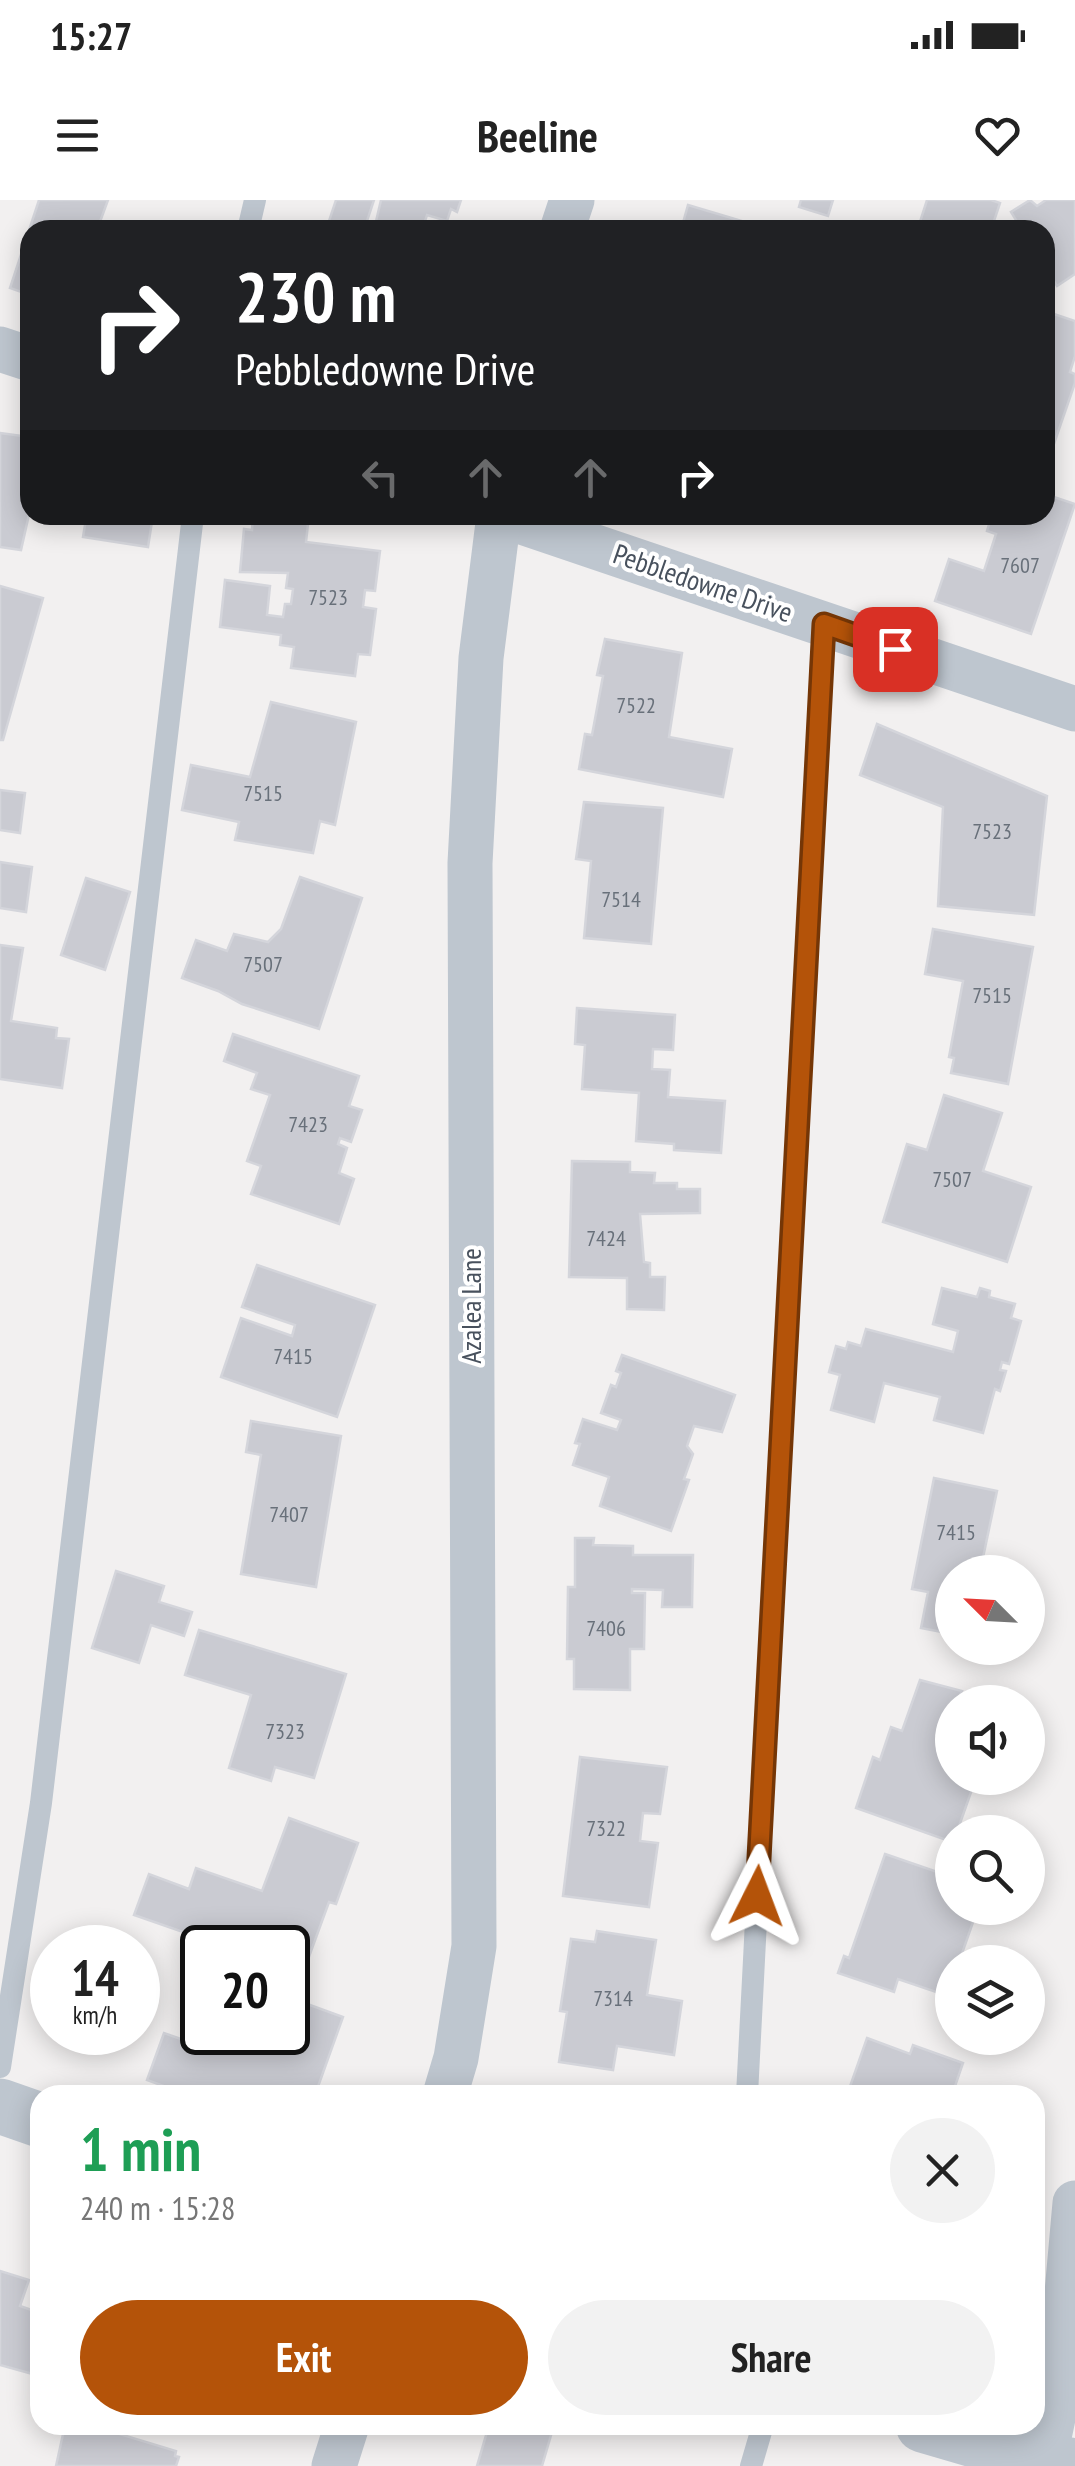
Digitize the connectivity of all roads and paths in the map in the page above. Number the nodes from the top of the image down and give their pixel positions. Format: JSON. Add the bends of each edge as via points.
{"nodes":[{"id":1,"x":192,"y":525,"type":"edge"},
{"id":2,"x":499,"y":525,"type":"edge"},
{"id":3,"x":530,"y":525,"type":"edge"},
{"id":4,"x":824,"y":624,"type":"junction"},
{"id":5,"x":1075,"y":710,"type":"edge"},
{"id":6,"x":0,"y":2067,"type":"edge"},
{"id":7,"x":448,"y":2085,"type":"edge"},
{"id":8,"x":747,"y":2085,"type":"edge"},
{"id":9,"x":0,"y":2106,"type":"edge"},
{"id":10,"x":30,"y":2116,"type":"edge"},
{"id":11,"x":1075,"y":2203,"type":"edge"},
{"id":12,"x":344,"y":2435,"type":"edge"},
{"id":13,"x":760,"y":2435,"type":"edge"},
{"id":14,"x":957,"y":2435,"type":"edge"},
{"id":15,"x":1054,"y":2464,"type":"edge"},
{"id":16,"x":334,"y":2466,"type":"edge"},
{"id":17,"x":751,"y":2466,"type":"edge"}],
"edges":[{"from":1,"to":6,"type":"lane","via":[[43,1783]]},
{"from":2,"to":7,"type":"street","name":"Azalea Lane","via":[[481,658],[470,863],[474,1946]]},
{"from":3,"to":4,"type":"street","name":"Pebbledowne Drive"},
{"from":4,"to":5,"type":"street","name":"Pebbledowne Drive"},
{"from":4,"to":8,"type":"lane"},
{"from":9,"to":10,"type":"street"},
{"from":11,"to":15,"type":"street"},
{"from":12,"to":16,"type":"street"},
{"from":13,"to":17,"type":"lane"},
{"from":14,"to":15,"type":"street"}]}
